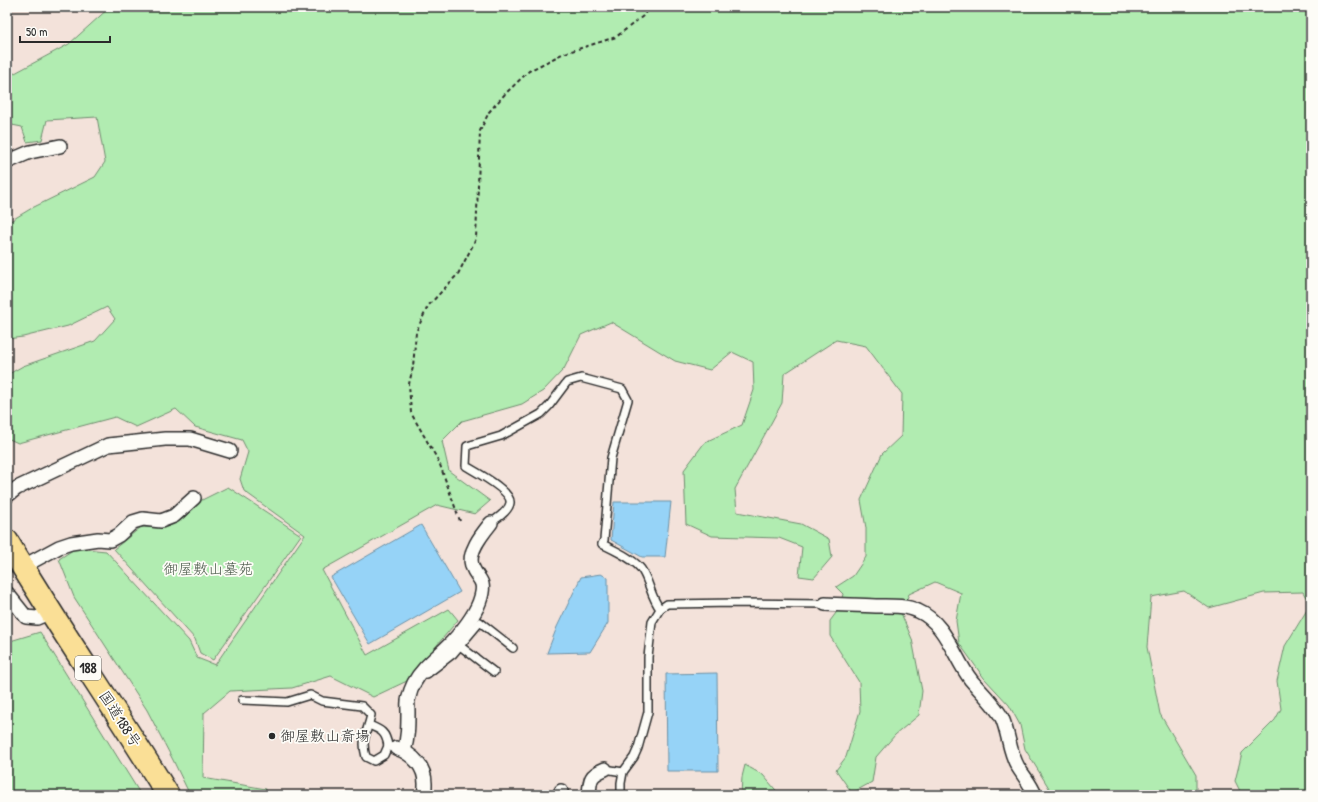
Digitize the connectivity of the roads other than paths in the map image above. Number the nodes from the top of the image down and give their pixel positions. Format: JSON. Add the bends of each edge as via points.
{"nodes":[{"id":1,"x":60,"y":146,"type":"dead end"},
{"id":2,"x":7,"y":162,"type":"edge"},
{"id":3,"x":230,"y":451,"type":"dead end"},
{"id":4,"x":7,"y":496,"type":"edge"},
{"id":5,"x":194,"y":498,"type":"dead end"},
{"id":6,"x":491,"y":523,"type":"joint"},
{"id":7,"x":7,"y":541,"type":"edge"},
{"id":8,"x":22,"y":566,"type":"junction"},
{"id":9,"x":7,"y":593,"type":"edge"},
{"id":10,"x":825,"y":604,"type":"joint"},
{"id":11,"x":660,"y":609,"type":"junction"},
{"id":12,"x":51,"y":612,"type":"junction"},
{"id":13,"x":460,"y":646,"type":"junction"},
{"id":14,"x":513,"y":648,"type":"dead end"},
{"id":15,"x":494,"y":672,"type":"dead end"},
{"id":16,"x":421,"y":674,"type":"junction"},
{"id":17,"x":242,"y":700,"type":"dead end"},
{"id":18,"x":369,"y":725,"type":"junction"},
{"id":19,"x":396,"y":749,"type":"junction"},
{"id":20,"x":605,"y":769,"type":"joint"},
{"id":21,"x":623,"y":772,"type":"junction"},
{"id":22,"x":168,"y":795,"type":"edge"},
{"id":23,"x":423,"y":795,"type":"edge"},
{"id":24,"x":589,"y":795,"type":"edge"},
{"id":25,"x":621,"y":795,"type":"edge"},
{"id":26,"x":1036,"y":795,"type":"edge"}],
"edges":[{"from":1,"to":2,"type":"street","via":[[30,152]]},
{"from":3,"to":4,"type":"street","via":[[190,439],[165,438],[108,445],[18,488]]},
{"from":5,"to":8,"type":"street","via":[[174,516],[161,521],[133,522],[119,536],[110,540],[71,543]]},
{"from":6,"to":11,"type":"lane","via":[[506,510],[510,504],[510,497],[504,490],[466,466],[467,446],[501,436],[541,414],[566,382],[580,378],[622,389],[628,400],[611,458],[602,544],[632,560],[643,570],[654,602]]},
{"from":6,"to":16,"type":"street","via":[[471,558],[472,566],[484,587],[481,599],[452,642]]},
{"from":7,"to":8,"type":"highway","name":"国道188号","number":"188"},
{"from":8,"to":12,"type":"highway","name":"国道188号","number":"188"},
{"from":9,"to":12,"type":"street","via":[[26,617],[37,618]]},
{"from":10,"to":11,"type":"lane","via":[[667,604]]},
{"from":10,"to":26,"type":"street","via":[[903,607],[918,611],[932,620],[945,636],[970,679],[1000,716],[1006,728],[1013,758]]},
{"from":11,"to":21,"type":"lane","via":[[651,629],[648,712],[638,748]]},
{"from":12,"to":22,"type":"highway","name":"国道188号","number":"188"},
{"from":13,"to":14,"type":"lane","via":[[480,622]]},
{"from":13,"to":15,"type":"lane"},
{"from":13,"to":16,"type":"lane","via":[[427,674]]},
{"from":16,"to":19,"type":"street","via":[[408,697],[408,740]]},
{"from":17,"to":18,"type":"lane","via":[[287,702],[310,695],[322,701],[362,706],[371,715]]},
{"from":18,"to":19,"type":"lane","via":[[381,731]]},
{"from":18,"to":19,"type":"lane","via":[[364,737],[363,748],[366,757],[374,761]]},
{"from":19,"to":23,"type":"street","via":[[420,765],[425,777]]},
{"from":20,"to":21,"type":"lane"},
{"from":20,"to":24,"type":"street","via":[[594,774],[590,781]]},
{"from":21,"to":25,"type":"lane"}]}
